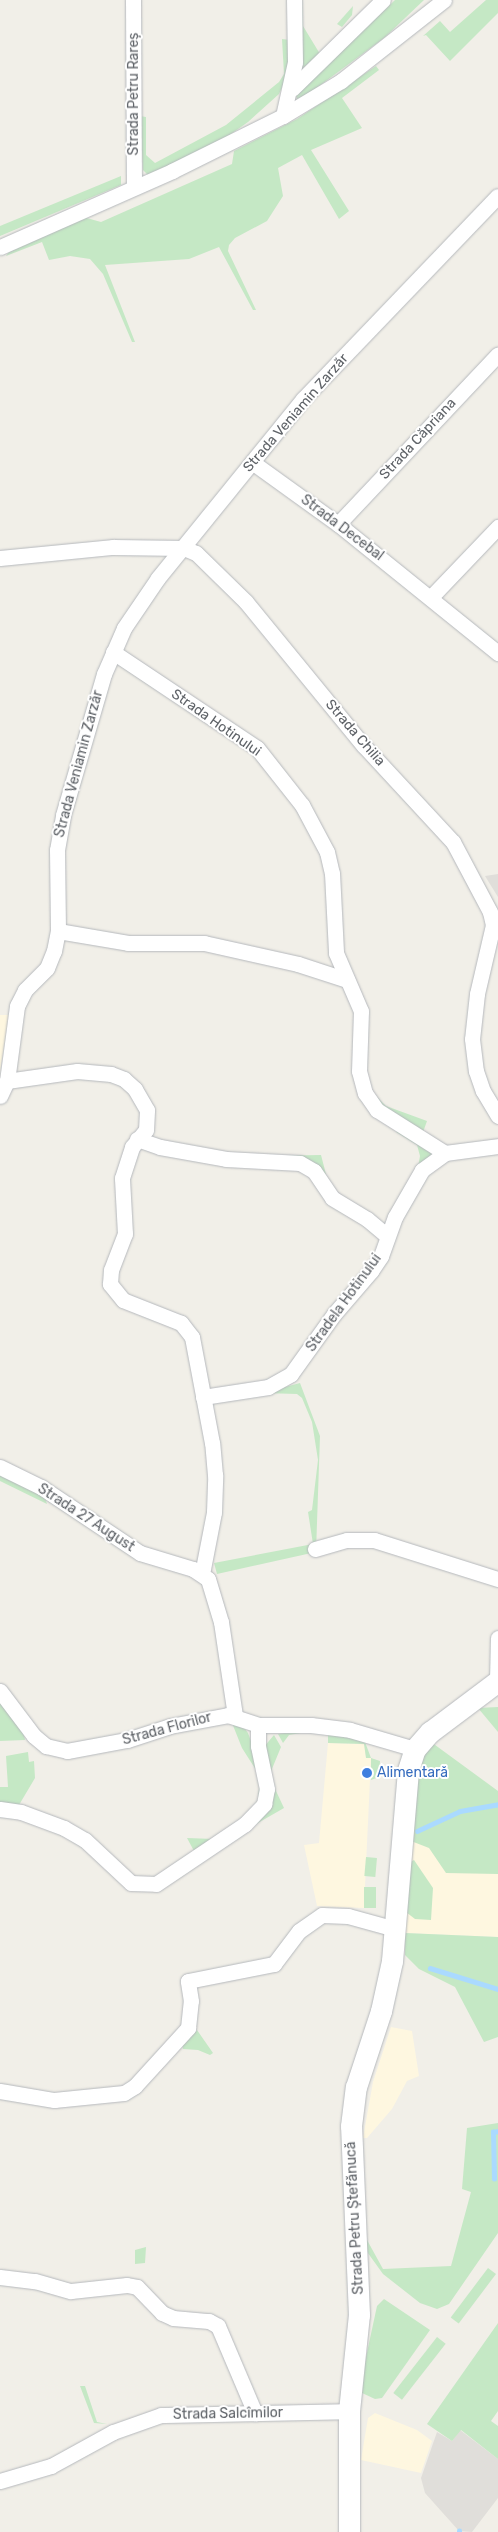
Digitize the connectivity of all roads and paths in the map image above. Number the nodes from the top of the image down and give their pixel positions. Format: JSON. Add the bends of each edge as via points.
{"nodes":[{"id":1,"x":133,"y":0,"type":"edge"},
{"id":2,"x":294,"y":0,"type":"edge"},
{"id":3,"x":383,"y":0,"type":"edge"},
{"id":4,"x":444,"y":0,"type":"edge"},
{"id":5,"x":292,"y":89,"type":"junction"},
{"id":6,"x":283,"y":116,"type":"junction"},
{"id":7,"x":134,"y":188,"type":"junction"},
{"id":8,"x":498,"y":196,"type":"edge"},
{"id":9,"x":0,"y":247,"type":"edge"},
{"id":10,"x":498,"y":354,"type":"edge"},
{"id":11,"x":252,"y":462,"type":"junction"},
{"id":12,"x":338,"y":524,"type":"junction"},
{"id":13,"x":498,"y":528,"type":"edge"},
{"id":14,"x":184,"y":548,"type":"junction"},
{"id":15,"x":0,"y":558,"type":"edge"},
{"id":16,"x":431,"y":597,"type":"junction"},
{"id":17,"x":113,"y":652,"type":"junction"},
{"id":18,"x":498,"y":653,"type":"edge"},
{"id":19,"x":58,"y":931,"type":"junction"},
{"id":20,"x":347,"y":980,"type":"junction"},
{"id":21,"x":6,"y":1081,"type":"junction"},
{"id":22,"x":0,"y":1096,"type":"edge"},
{"id":23,"x":498,"y":1116,"type":"edge"},
{"id":24,"x":137,"y":1139,"type":"junction"},
{"id":25,"x":498,"y":1146,"type":"edge"},
{"id":26,"x":446,"y":1153,"type":"junction"},
{"id":27,"x":387,"y":1236,"type":"junction"},
{"id":28,"x":203,"y":1398,"type":"junction"},
{"id":29,"x":0,"y":1467,"type":"edge"},
{"id":30,"x":315,"y":1549,"type":"dead end"},
{"id":31,"x":202,"y":1574,"type":"junction"},
{"id":32,"x":498,"y":1579,"type":"edge"},
{"id":33,"x":498,"y":1638,"type":"edge"},
{"id":34,"x":497,"y":1681,"type":"edge"},
{"id":35,"x":0,"y":1691,"type":"edge"},
{"id":36,"x":235,"y":1716,"type":"junction"},
{"id":37,"x":258,"y":1725,"type":"junction"},
{"id":38,"x":415,"y":1749,"type":"junction"},
{"id":39,"x":0,"y":1809,"type":"edge"},
{"id":40,"x":395,"y":1930,"type":"junction"},
{"id":41,"x":0,"y":2091,"type":"edge"},
{"id":42,"x":0,"y":2277,"type":"edge"},
{"id":43,"x":349,"y":2411,"type":"junction"},
{"id":44,"x":255,"y":2413,"type":"junction"},
{"id":45,"x":0,"y":2481,"type":"edge"},
{"id":46,"x":349,"y":2532,"type":"edge"}],
"edges":[{"from":1,"to":7,"type":"street","name":"Strada Petru Rareș"},
{"from":2,"to":5,"type":"street"},
{"from":3,"to":5,"type":"street"},
{"from":4,"to":6,"type":"street","via":[[341,81]]},
{"from":5,"to":6,"type":"street"},
{"from":6,"to":7,"type":"street"},
{"from":7,"to":9,"type":"street"},
{"from":8,"to":11,"type":"street","name":"Strada Veniamin Zarzăr","via":[[303,399]]},
{"from":10,"to":12,"type":"street","name":"Strada Căpriana"},
{"from":11,"to":12,"type":"street","name":"Strada Decebal"},
{"from":11,"to":14,"type":"street","name":"Strada Veniamin Zarzăr"},
{"from":12,"to":16,"type":"street","name":"Strada Decebal"},
{"from":13,"to":16,"type":"street"},
{"from":14,"to":15,"type":"street","via":[[113,548]]},
{"from":14,"to":17,"type":"street","name":"Strada Veniamin Zarzăr","via":[[139,603]]},
{"from":14,"to":23,"type":"street","name":"Strada Chilia","via":[[196,553],[240,595],[364,746],[453,842],[490,912],[493,925],[477,994],[472,1039],[476,1071],[483,1092]]},
{"from":16,"to":18,"type":"street","name":"Strada Decebal"},
{"from":17,"to":19,"type":"street","name":"Strada Veniamin Zarzăr","via":[[63,815],[57,850]]},
{"from":17,"to":20,"type":"street","name":"Strada Hotinului","via":[[257,748],[302,805],[326,852],[332,873],[336,953]]},
{"from":19,"to":20,"type":"street","via":[[128,943],[204,943],[280,959]]},
{"from":19,"to":21,"type":"street","name":"Strada Veniamin Zarzăr","via":[[47,968],[25,990],[16,1006]]},
{"from":20,"to":26,"type":"street","name":"Strada Hotinului","via":[[361,1011],[359,1071],[365,1093],[377,1110]]},
{"from":21,"to":22,"type":"street","name":"Strada Veniamin Zarzăr"},
{"from":21,"to":24,"type":"street","via":[[78,1071],[98,1071],[124,1079],[135,1089],[147,1110],[146,1130]]},
{"from":24,"to":27,"type":"street","via":[[160,1147],[226,1159],[300,1163],[314,1172],[332,1198]]},
{"from":24,"to":28,"type":"street","via":[[122,1178],[125,1234],[111,1270],[110,1284],[123,1300],[175,1319],[185,1327],[192,1337]]},
{"from":25,"to":26,"type":"street"},
{"from":26,"to":27,"type":"street","via":[[422,1170]]},
{"from":27,"to":28,"type":"street","name":"Stradela Hotinului","via":[[371,1271],[334,1314],[291,1374],[268,1387]]},
{"from":28,"to":31,"type":"street","via":[[212,1443],[215,1497]]},
{"from":29,"to":31,"type":"street","name":"Strada 27 August","via":[[41,1487],[140,1553]]},
{"from":30,"to":32,"type":"street","via":[[347,1540],[374,1540]]},
{"from":31,"to":36,"type":"street","via":[[211,1586],[221,1622]]},
{"from":33,"to":34,"type":"street"},
{"from":34,"to":38,"type":"main road","via":[[446,1717]]},
{"from":35,"to":36,"type":"street","name":"Strada Florilor","via":[[34,1736],[46,1746],[67,1751],[127,1740],[200,1720]]},
{"from":36,"to":37,"type":"street","name":"Strada Florilor"},
{"from":37,"to":38,"type":"street","name":"Strada Florilor","via":[[332,1727]]},
{"from":37,"to":39,"type":"street","via":[[258,1746],[267,1789],[264,1804],[245,1824],[156,1884],[131,1883],[85,1840],[64,1828],[21,1812]]},
{"from":38,"to":40,"type":"main road","name":"Strada Petru Ștefănucă","via":[[403,1798]]},
{"from":40,"to":41,"type":"street","via":[[348,1916],[322,1915],[299,1932],[274,1964],[188,1981],[191,2001],[188,2028],[136,2086],[124,2093],[54,2100]]},
{"from":40,"to":43,"type":"main road","name":"Strada Petru Ștefănucă","via":[[381,2011],[356,2087],[351,2126],[359,2298]]},
{"from":42,"to":44,"type":"street","via":[[35,2281],[72,2291],[127,2285],[137,2287],[162,2313],[173,2318],[209,2321],[218,2326]]},
{"from":43,"to":44,"type":"street","name":"Strada Salcîmilor"},
{"from":43,"to":46,"type":"main road","name":"Strada Petru Ștefănucă"},
{"from":44,"to":45,"type":"street","name":"Strada Salcîmilor","via":[[187,2413],[138,2421],[51,2466]]}]}
